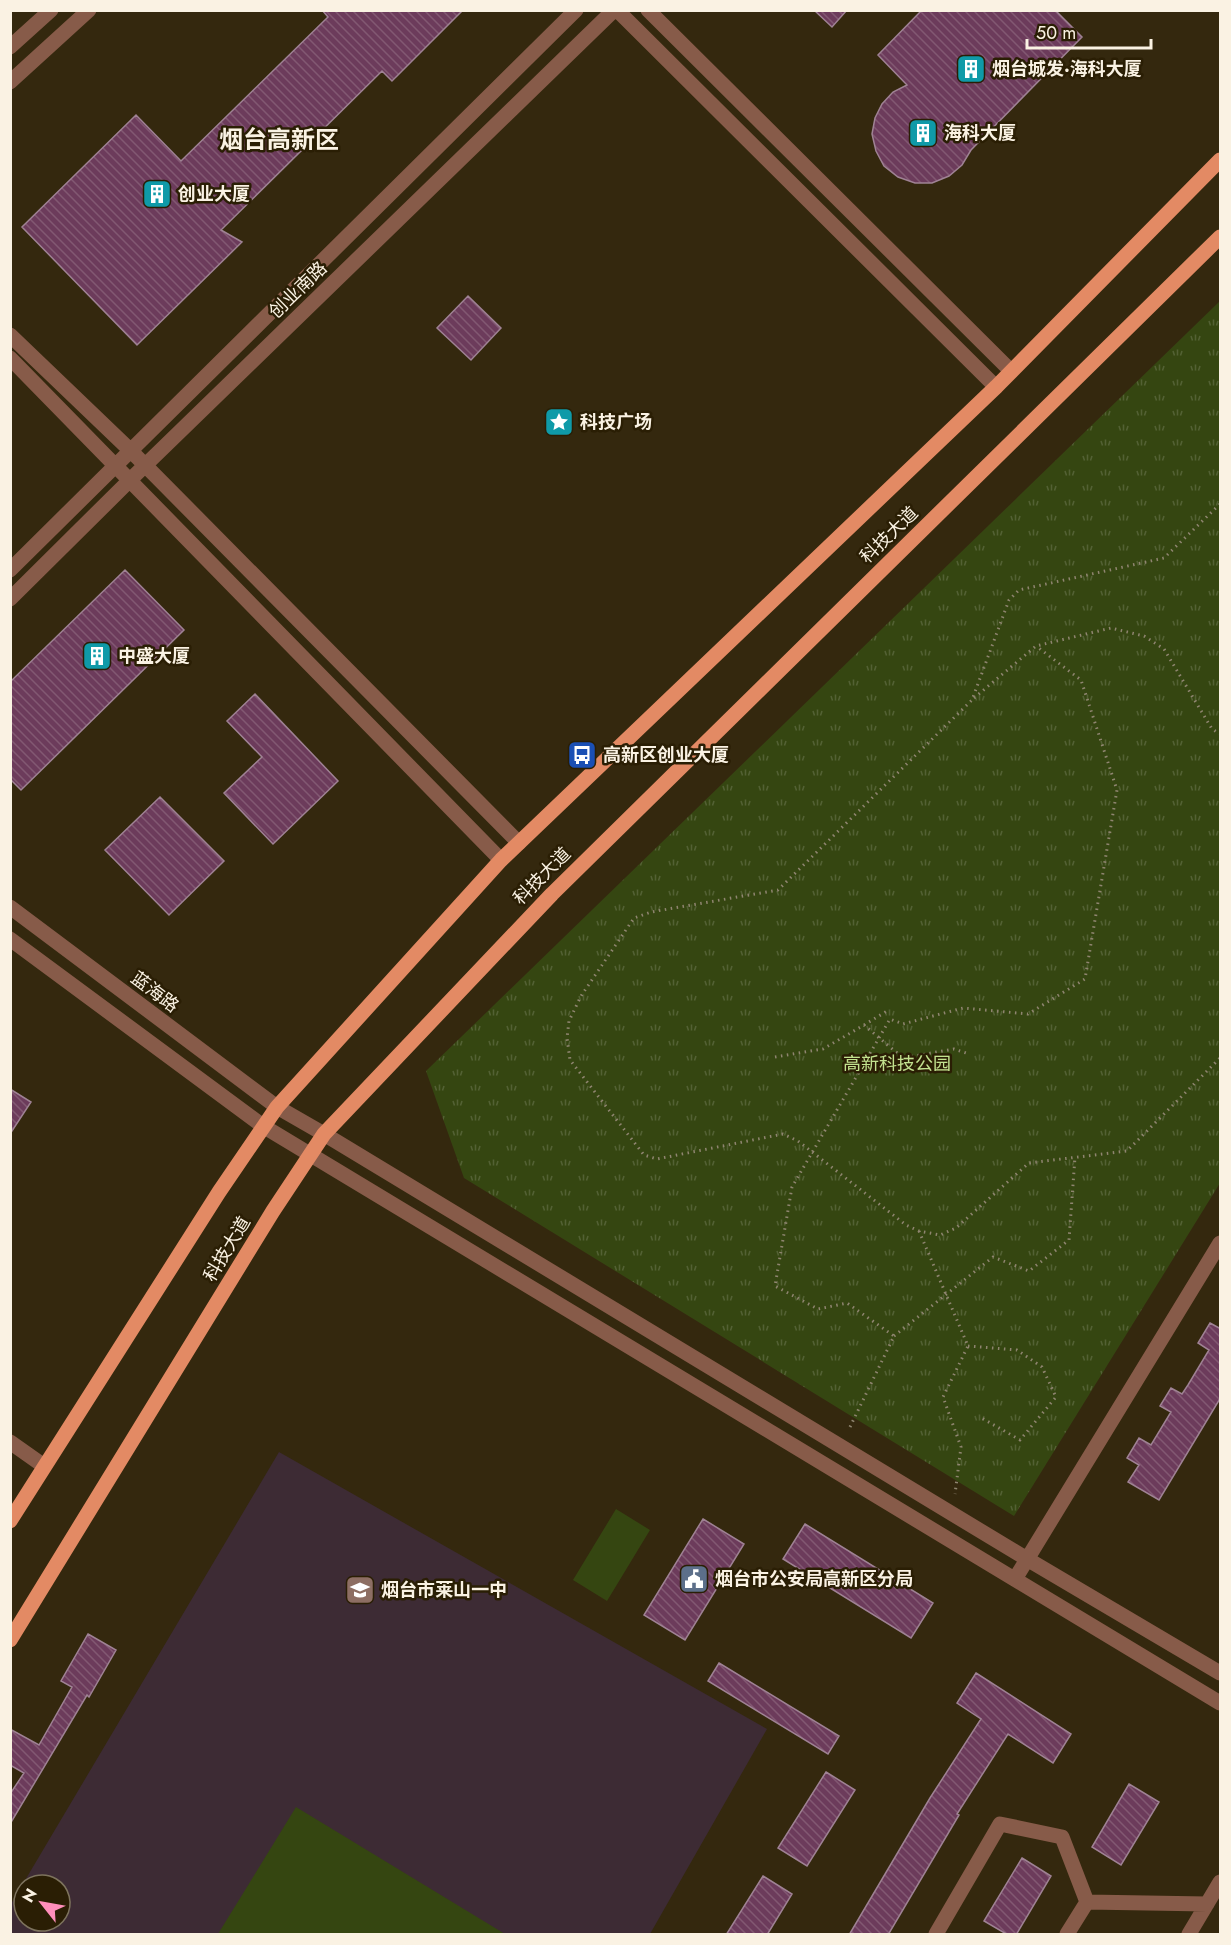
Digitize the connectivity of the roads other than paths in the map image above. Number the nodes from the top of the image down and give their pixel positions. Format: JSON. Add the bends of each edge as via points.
{"nodes":[{"id":1,"x":51,"y":10,"type":"edge"},
{"id":2,"x":89,"y":10,"type":"edge"},
{"id":3,"x":576,"y":10,"type":"edge"},
{"id":4,"x":615,"y":10,"type":"edge"},
{"id":5,"x":648,"y":10,"type":"edge"},
{"id":6,"x":10,"y":47,"type":"edge"},
{"id":7,"x":10,"y":82,"type":"edge"},
{"id":8,"x":1221,"y":160,"type":"edge"},
{"id":9,"x":1221,"y":237,"type":"edge"},
{"id":10,"x":10,"y":335,"type":"edge"},
{"id":11,"x":10,"y":358,"type":"edge"},
{"id":12,"x":1011,"y":371,"type":"junction"},
{"id":13,"x":996,"y":387,"type":"junction"},
{"id":14,"x":130,"y":451,"type":"junction"},
{"id":15,"x":117,"y":466,"type":"junction"},
{"id":16,"x":145,"y":466,"type":"junction"},
{"id":17,"x":130,"y":480,"type":"junction"},
{"id":18,"x":10,"y":570,"type":"edge"},
{"id":19,"x":10,"y":599,"type":"edge"},
{"id":20,"x":519,"y":843,"type":"junction"},
{"id":21,"x":501,"y":860,"type":"junction"},
{"id":22,"x":10,"y":907,"type":"edge"},
{"id":23,"x":10,"y":939,"type":"edge"},
{"id":24,"x":277,"y":1107,"type":"junction"},
{"id":25,"x":263,"y":1126,"type":"junction"},
{"id":26,"x":324,"y":1134,"type":"junction"},
{"id":27,"x":310,"y":1155,"type":"junction"},
{"id":28,"x":1221,"y":1243,"type":"edge"},
{"id":29,"x":10,"y":1442,"type":"edge"},
{"id":30,"x":44,"y":1466,"type":"junction"},
{"id":31,"x":10,"y":1521,"type":"edge"},
{"id":32,"x":1027,"y":1559,"type":"junction"},
{"id":33,"x":1015,"y":1579,"type":"junction"},
{"id":34,"x":10,"y":1640,"type":"edge"},
{"id":35,"x":1221,"y":1673,"type":"edge"},
{"id":36,"x":1221,"y":1703,"type":"edge"},
{"id":37,"x":1221,"y":1882,"type":"edge"},
{"id":38,"x":1087,"y":1902,"type":"junction"},
{"id":39,"x":1207,"y":1904,"type":"junction"},
{"id":40,"x":936,"y":1935,"type":"edge"},
{"id":41,"x":1067,"y":1935,"type":"edge"},
{"id":42,"x":1189,"y":1935,"type":"edge"}],
"edges":[{"from":1,"to":6,"type":"street"},
{"from":2,"to":7,"type":"street"},
{"from":3,"to":14,"type":"street","name":"创业南路"},
{"from":4,"to":13,"type":"street"},
{"from":4,"to":16,"type":"street","name":"创业南路"},
{"from":5,"to":12,"type":"street"},
{"from":8,"to":12,"type":"main road","name":"科技大道"},
{"from":9,"to":26,"type":"main road","name":"科技大道","via":[[552,894]]},
{"from":10,"to":14,"type":"street"},
{"from":11,"to":15,"type":"street"},
{"from":12,"to":13,"type":"main road","name":"科技大道"},
{"from":13,"to":20,"type":"main road","name":"科技大道"},
{"from":14,"to":15,"type":"street","name":"创业南路"},
{"from":14,"to":16,"type":"street"},
{"from":15,"to":17,"type":"street"},
{"from":15,"to":18,"type":"street","name":"创业南路"},
{"from":16,"to":17,"type":"street","name":"创业南路"},
{"from":16,"to":20,"type":"street"},
{"from":17,"to":19,"type":"street","name":"创业南路"},
{"from":17,"to":21,"type":"street"},
{"from":20,"to":21,"type":"main road","name":"科技大道"},
{"from":21,"to":24,"type":"main road","name":"科技大道"},
{"from":22,"to":24,"type":"street","name":"蓝海路"},
{"from":23,"to":25,"type":"street"},
{"from":24,"to":25,"type":"main road","name":"科技大道"},
{"from":24,"to":26,"type":"street","name":"蓝海路"},
{"from":25,"to":27,"type":"street"},
{"from":25,"to":30,"type":"main road","name":"科技大道"},
{"from":26,"to":27,"type":"main road","name":"科技大道"},
{"from":26,"to":32,"type":"street","name":"蓝海路"},
{"from":27,"to":33,"type":"street"},
{"from":27,"to":34,"type":"main road","name":"科技大道"},
{"from":28,"to":32,"type":"street"},
{"from":29,"to":30,"type":"street"},
{"from":30,"to":31,"type":"main road","name":"科技大道"},
{"from":32,"to":33,"type":"street"},
{"from":32,"to":35,"type":"street","name":"蓝海路"},
{"from":33,"to":36,"type":"street"},
{"from":37,"to":39,"type":"street"},
{"from":38,"to":39,"type":"street"},
{"from":38,"to":40,"type":"street","via":[[1062,1837],[1000,1824]]},
{"from":38,"to":41,"type":"street"},
{"from":39,"to":42,"type":"street"}]}
